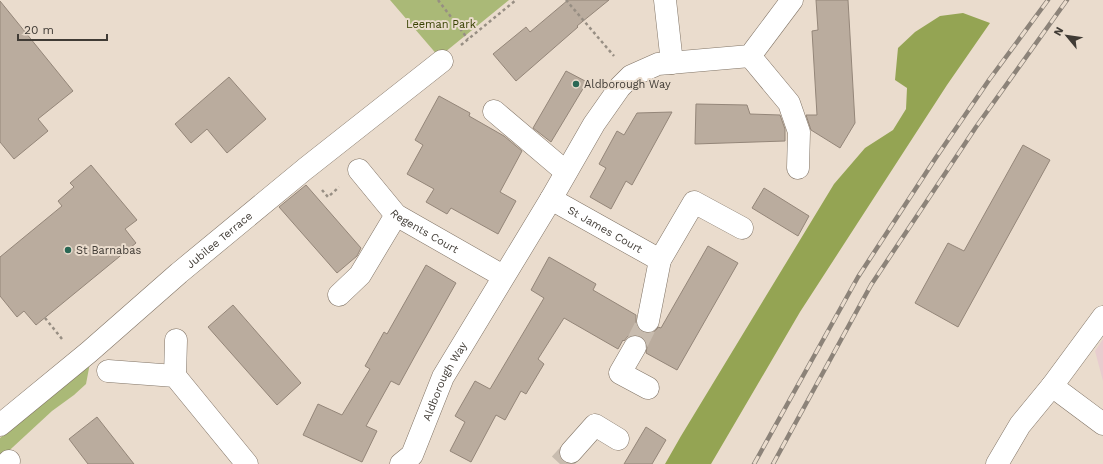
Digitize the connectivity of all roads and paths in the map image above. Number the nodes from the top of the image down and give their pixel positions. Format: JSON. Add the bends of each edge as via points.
{"nodes":[{"id":1,"x":438,"y":0,"type":"edge"},
{"id":2,"x":516,"y":0,"type":"edge"},
{"id":3,"x":566,"y":0,"type":"edge"},
{"id":4,"x":665,"y":0,"type":"edge"},
{"id":5,"x":792,"y":0,"type":"edge"},
{"id":6,"x":468,"y":40,"type":"junction"},
{"id":7,"x":750,"y":56,"type":"junction"},
{"id":8,"x":442,"y":61,"type":"joint"},
{"id":9,"x":672,"y":62,"type":"junction"},
{"id":10,"x":631,"y":76,"type":"junction"},
{"id":11,"x":494,"y":111,"type":"dead end"},
{"id":12,"x":798,"y":168,"type":"dead end"},
{"id":13,"x":359,"y":170,"type":"dead end"},
{"id":14,"x":566,"y":172,"type":"junction"},
{"id":15,"x":551,"y":199,"type":"junction"},
{"id":16,"x":396,"y":215,"type":"junction"},
{"id":17,"x":742,"y":228,"type":"dead end"},
{"id":18,"x":660,"y":260,"type":"junction"},
{"id":19,"x":503,"y":276,"type":"junction"},
{"id":20,"x":339,"y":295,"type":"dead end"},
{"id":21,"x":1103,"y":317,"type":"edge"},
{"id":22,"x":648,"y":321,"type":"tunnel mouth"},
{"id":23,"x":176,"y":340,"type":"dead end"},
{"id":24,"x":635,"y":347,"type":"tunnel mouth"},
{"id":25,"x":108,"y":372,"type":"dead end"},
{"id":26,"x":176,"y":376,"type":"junction"},
{"id":27,"x":1052,"y":386,"type":"junction"},
{"id":28,"x":648,"y":388,"type":"dead end"},
{"id":29,"x":1103,"y":424,"type":"edge"},
{"id":30,"x":0,"y":425,"type":"edge"},
{"id":31,"x":618,"y":439,"type":"dead end"},
{"id":32,"x":571,"y":452,"type":"tunnel mouth"},
{"id":33,"x":413,"y":461,"type":"edge"},
{"id":34,"x":247,"y":464,"type":"edge"},
{"id":35,"x":997,"y":464,"type":"edge"}],
"edges":[{"from":1,"to":6,"type":"path"},
{"from":2,"to":6,"type":"path"},
{"from":3,"to":10,"type":"path"},
{"from":4,"to":9,"type":"street"},
{"from":5,"to":7,"type":"street"},
{"from":6,"to":8,"type":"path"},
{"from":7,"to":9,"type":"street","name":"Aldborough Way"},
{"from":7,"to":12,"type":"street","via":[[789,103],[799,132]]},
{"from":8,"to":30,"type":"street","name":"Jubilee Terrace","via":[[178,273],[84,356]]},
{"from":9,"to":10,"type":"street","name":"Aldborough Way","via":[[658,64]]},
{"from":10,"to":14,"type":"street","name":"Aldborough Way","via":[[594,124]]},
{"from":11,"to":14,"type":"street"},
{"from":13,"to":16,"type":"street","name":"Regents Court"},
{"from":14,"to":15,"type":"street","name":"Aldborough Way"},
{"from":15,"to":18,"type":"street","name":"St James Court"},
{"from":15,"to":19,"type":"street","name":"Aldborough Way"},
{"from":16,"to":19,"type":"street","name":"Regents Court"},
{"from":16,"to":20,"type":"street","via":[[360,275]]},
{"from":17,"to":18,"type":"street","via":[[694,202]]},
{"from":18,"to":22,"type":"street"},
{"from":19,"to":33,"type":"street","name":"Aldborough Way","via":[[443,377]]},
{"from":21,"to":27,"type":"street"},
{"from":23,"to":26,"type":"street"},
{"from":24,"to":28,"type":"street","via":[[620,373]]},
{"from":25,"to":26,"type":"street"},
{"from":26,"to":34,"type":"street"},
{"from":27,"to":29,"type":"street"},
{"from":27,"to":35,"type":"street","via":[[1020,425]]},
{"from":31,"to":32,"type":"street","via":[[595,425]]}]}
